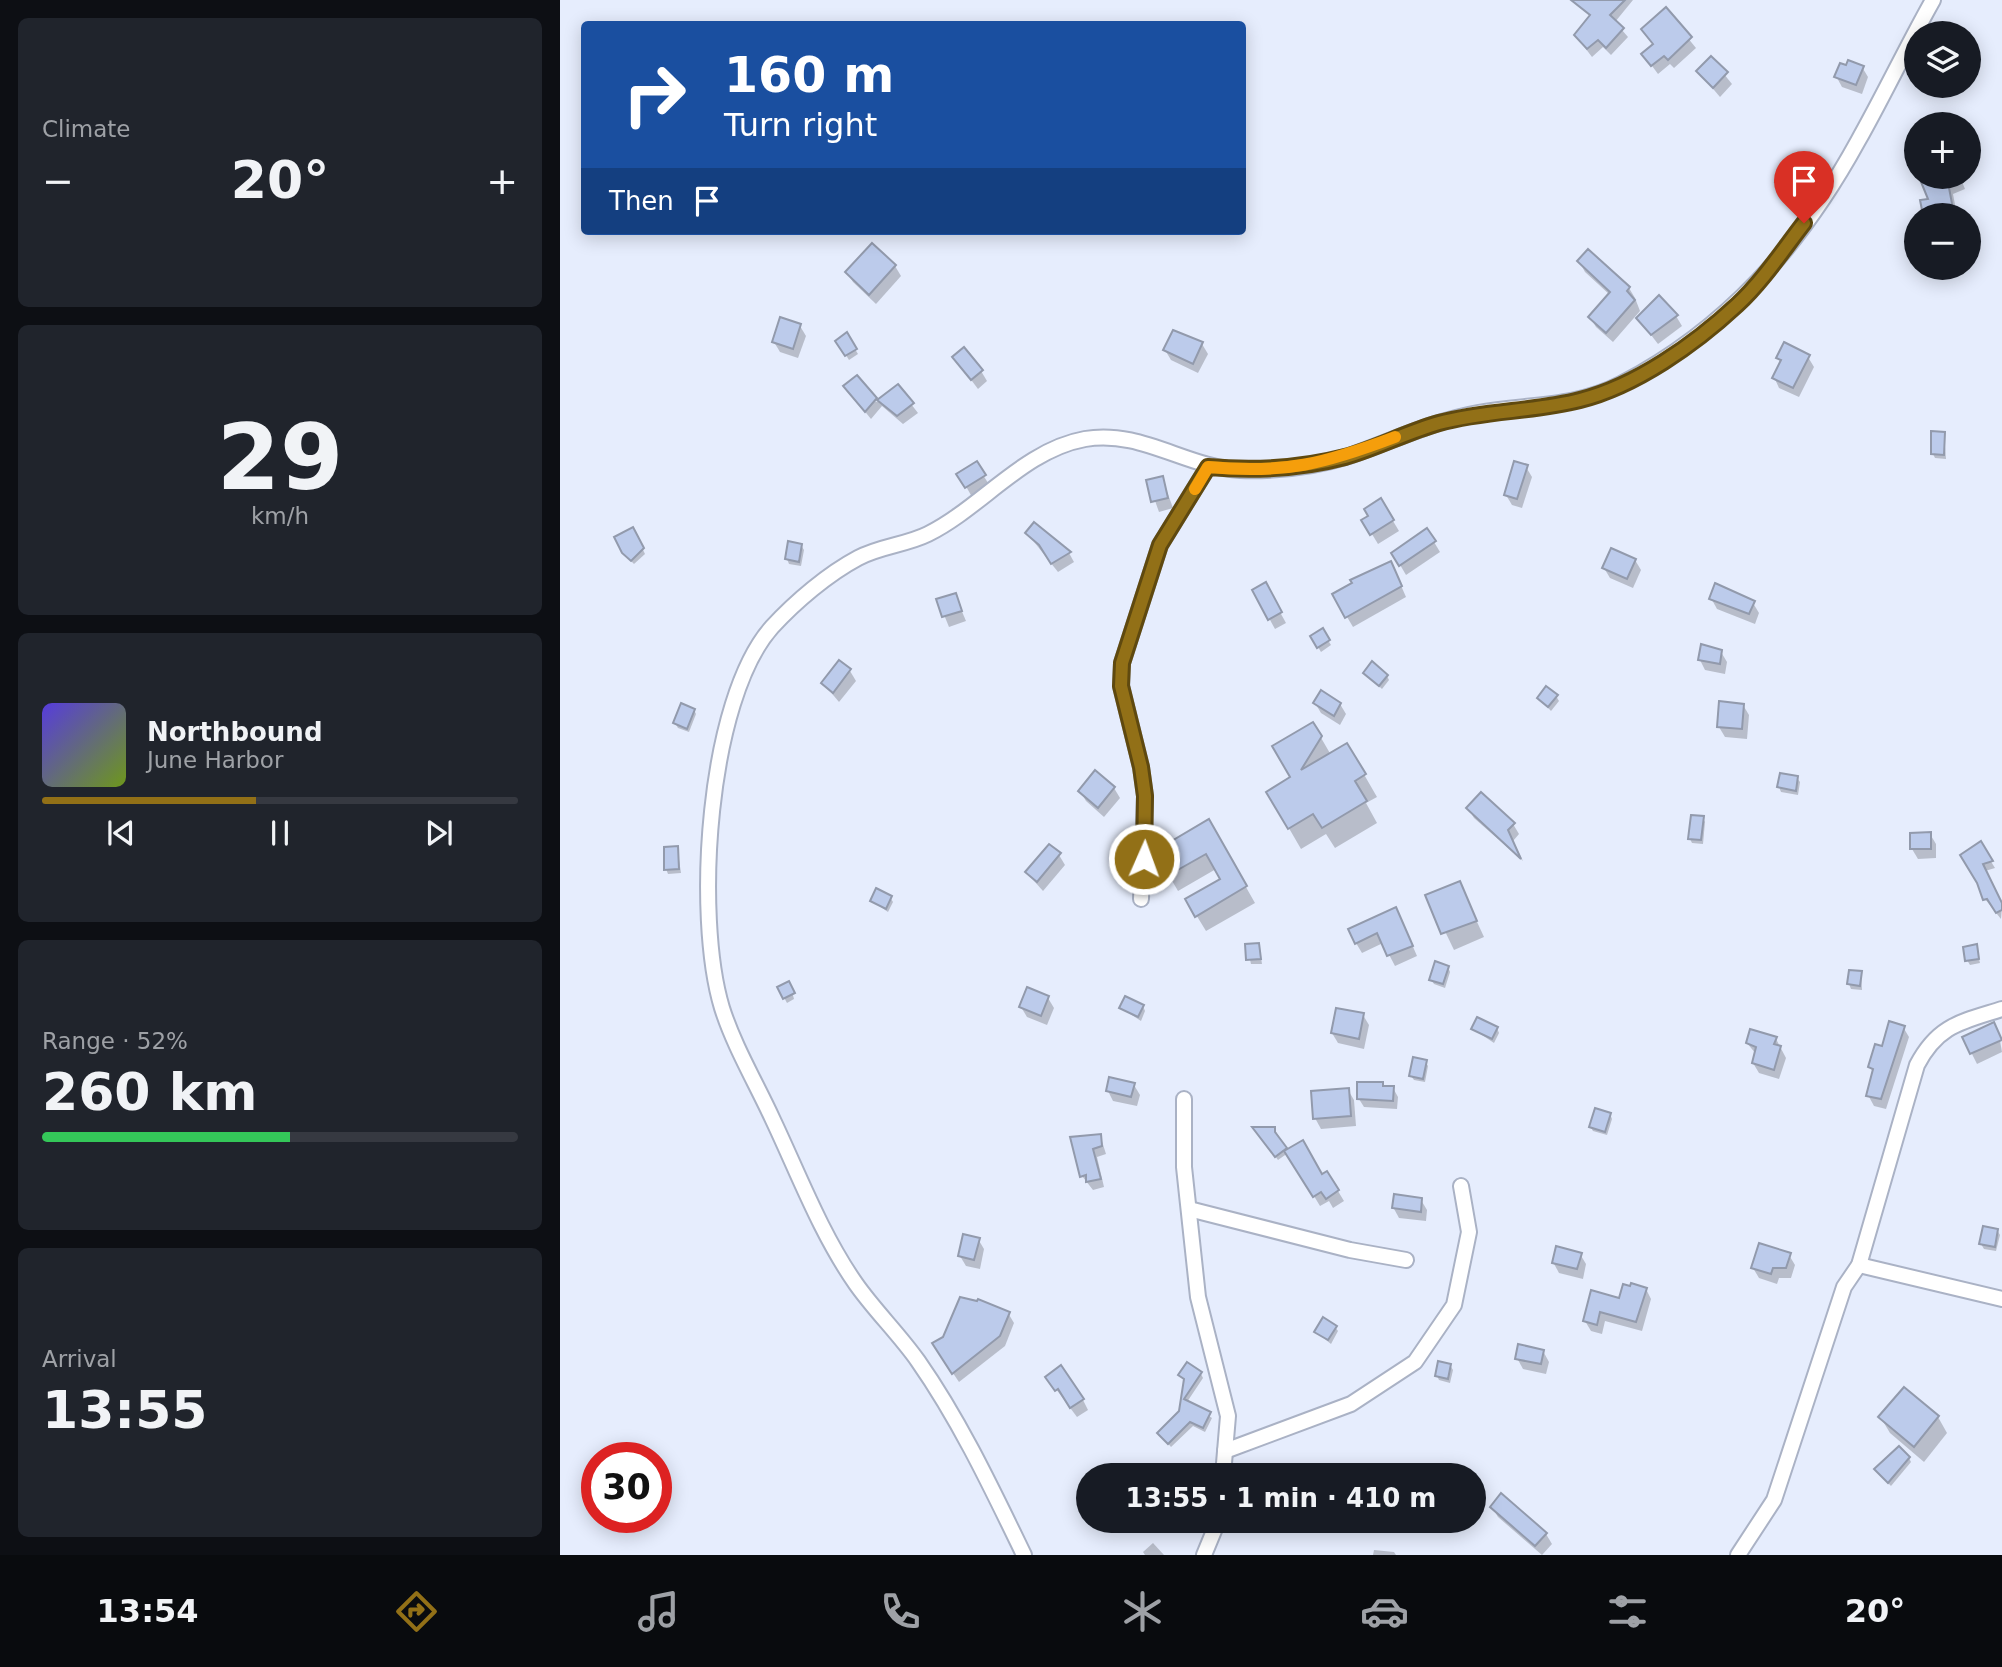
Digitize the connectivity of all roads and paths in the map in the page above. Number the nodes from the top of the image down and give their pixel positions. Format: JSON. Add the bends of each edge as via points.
{"nodes":[{"id":1,"x":1933,"y":0,"type":"edge"},
{"id":2,"x":1208,"y":467,"type":"junction"},
{"id":3,"x":1141,"y":899,"type":"dead end"},
{"id":4,"x":2002,"y":1009,"type":"edge"},
{"id":5,"x":1184,"y":1099,"type":"dead end"},
{"id":6,"x":1461,"y":1186,"type":"dead end"},
{"id":7,"x":1189,"y":1209,"type":"junction"},
{"id":8,"x":1406,"y":1260,"type":"dead end"},
{"id":9,"x":1859,"y":1265,"type":"junction"},
{"id":10,"x":2002,"y":1299,"type":"edge"},
{"id":11,"x":1225,"y":1451,"type":"junction"},
{"id":12,"x":1224,"y":1463,"type":"edge"},
{"id":13,"x":1213,"y":1533,"type":"edge"},
{"id":14,"x":1024,"y":1555,"type":"edge"},
{"id":15,"x":1204,"y":1555,"type":"edge"},
{"id":16,"x":1738,"y":1555,"type":"edge"}],
"edges":[{"from":1,"to":2,"type":"street","via":[[1858,142],[1804,223],[1739,303],[1676,351],[1621,384],[1579,401],[1479,413],[1313,464],[1269,470]]},
{"from":2,"to":3,"type":"street","via":[[1160,545],[1122,663],[1121,686],[1145,796]]},
{"from":2,"to":14,"type":"street","via":[[1158,447],[1126,440],[1084,439],[1039,457],[926,535],[859,557],[828,579],[769,630],[754,652],[736,697],[709,824],[715,976],[736,1041],[831,1244],[856,1285],[916,1357],[950,1411]]},
{"from":4,"to":9,"type":"street","via":[[1945,1028],[1922,1056]]},
{"from":5,"to":7,"type":"street"},
{"from":6,"to":11,"type":"street","via":[[1469,1232],[1454,1305],[1415,1362],[1352,1404]]},
{"from":7,"to":8,"type":"street"},
{"from":7,"to":11,"type":"street","via":[[1198,1297],[1228,1416]]},
{"from":9,"to":10,"type":"street"},
{"from":9,"to":16,"type":"street","via":[[1844,1286],[1774,1500]]},
{"from":11,"to":12,"type":"street"},
{"from":13,"to":15,"type":"street"}]}
